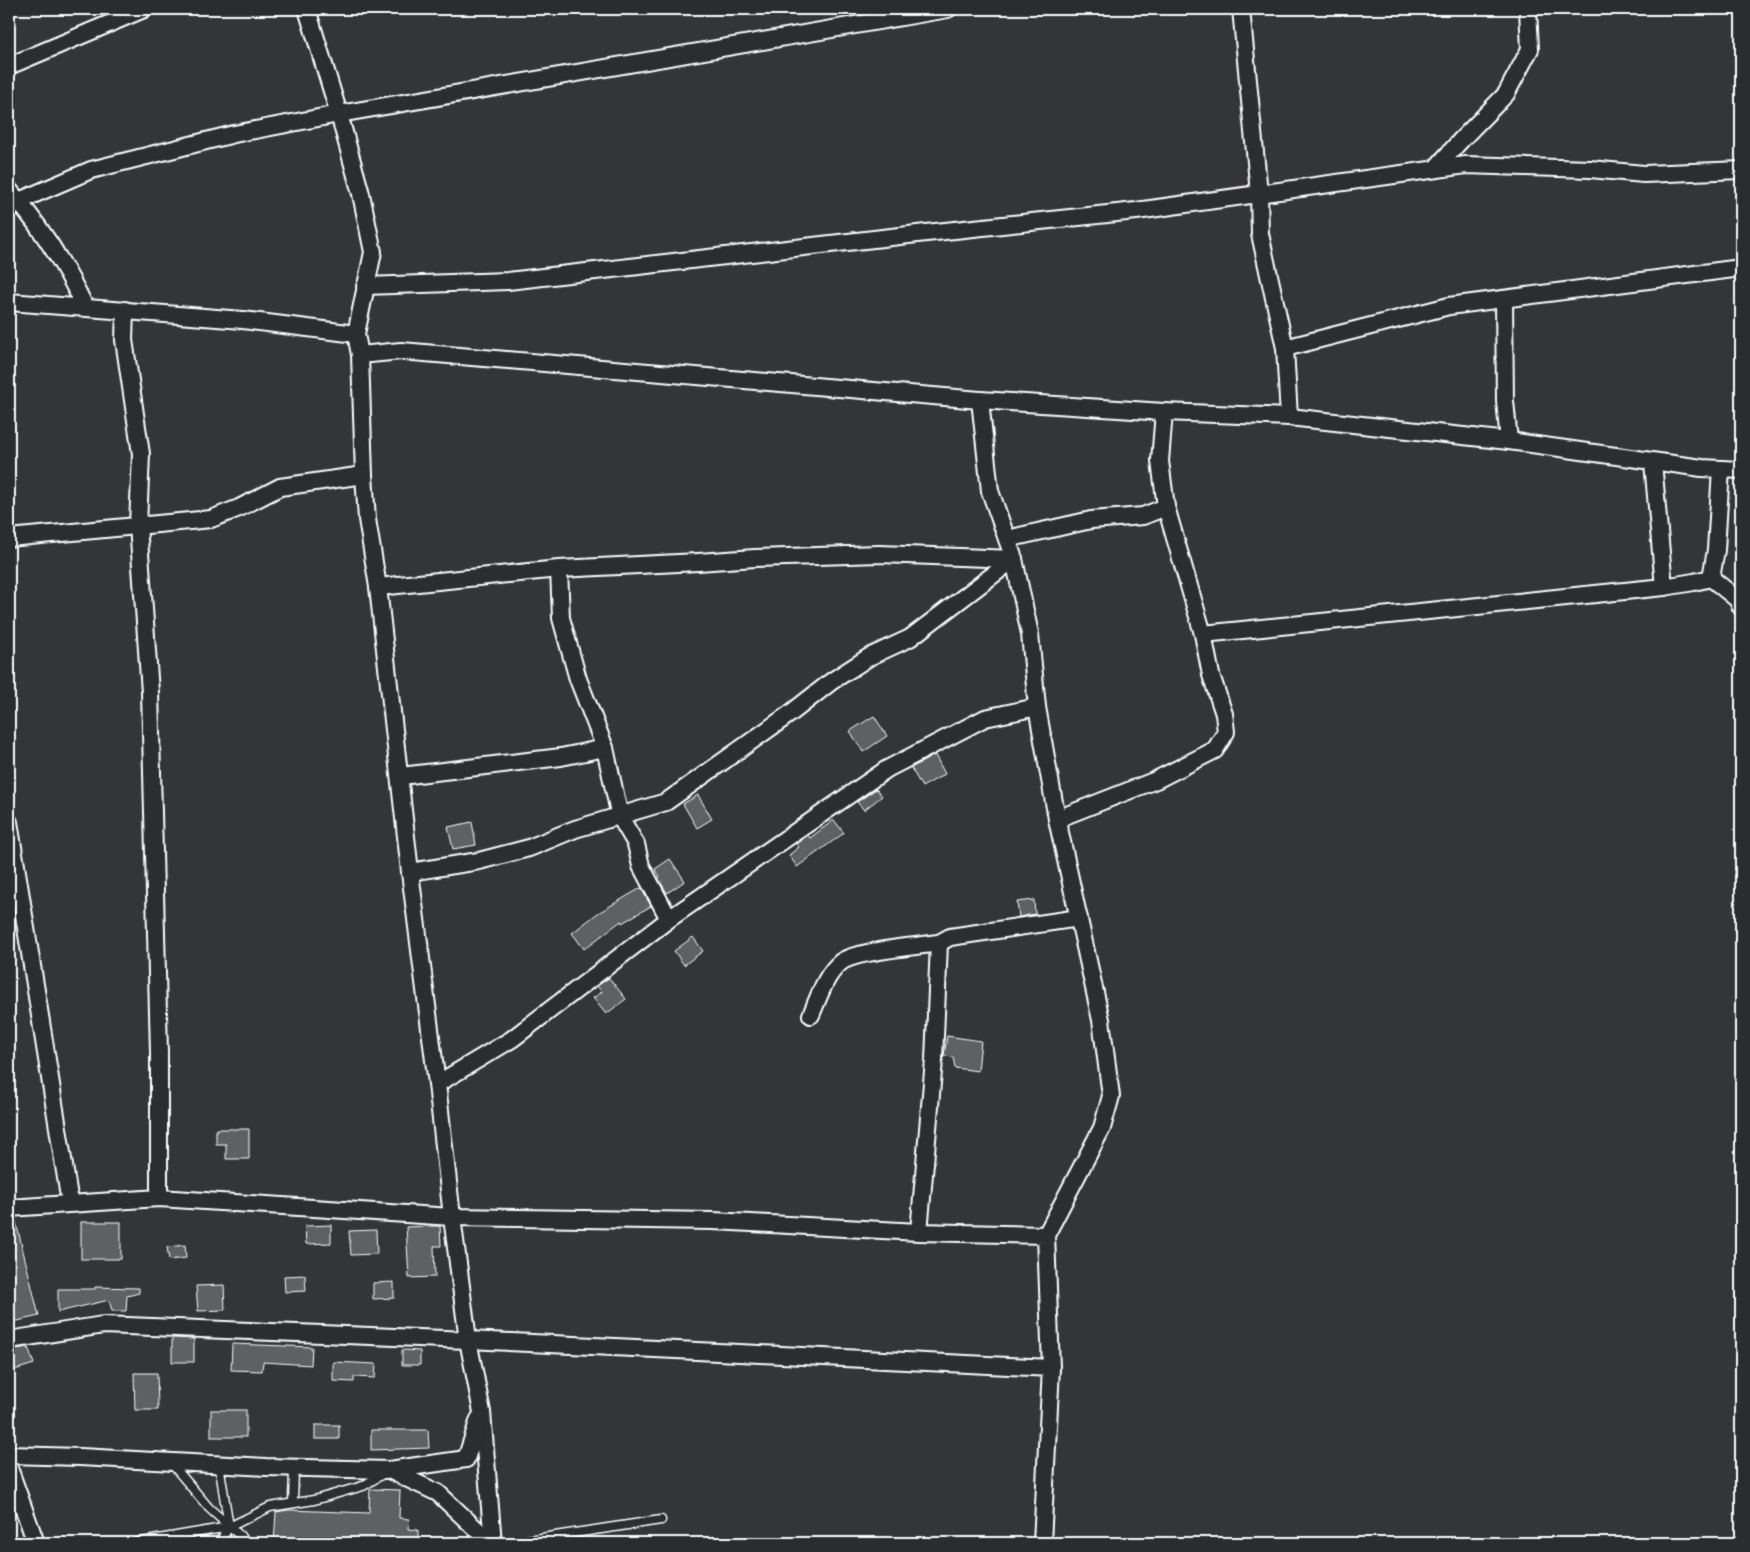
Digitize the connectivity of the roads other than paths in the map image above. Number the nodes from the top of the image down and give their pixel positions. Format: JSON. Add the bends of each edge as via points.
{"nodes":[{"id":1,"x":144,"y":9,"type":"edge"},
{"id":2,"x":307,"y":9,"type":"edge"},
{"id":3,"x":948,"y":9,"type":"edge"},
{"id":4,"x":1240,"y":9,"type":"edge"},
{"id":5,"x":1528,"y":9,"type":"edge"},
{"id":6,"x":9,"y":66,"type":"edge"},
{"id":7,"x":339,"y":114,"type":"junction"},
{"id":8,"x":1435,"y":169,"type":"junction"},
{"id":9,"x":1741,"y":170,"type":"edge"},
{"id":10,"x":1259,"y":193,"type":"junction"},
{"id":11,"x":14,"y":196,"type":"edge"},
{"id":12,"x":1741,"y":268,"type":"edge"},
{"id":13,"x":365,"y":286,"type":"junction"},
{"id":14,"x":1504,"y":300,"type":"junction"},
{"id":15,"x":9,"y":302,"type":"edge"},
{"id":16,"x":85,"y":307,"type":"junction"},
{"id":17,"x":125,"y":310,"type":"junction"},
{"id":18,"x":356,"y":334,"type":"junction"},
{"id":19,"x":1286,"y":348,"type":"junction"},
{"id":20,"x":360,"y":355,"type":"junction"},
{"id":21,"x":980,"y":400,"type":"junction"},
{"id":22,"x":1164,"y":412,"type":"junction"},
{"id":23,"x":1289,"y":417,"type":"junction"},
{"id":24,"x":1509,"y":441,"type":"junction"},
{"id":25,"x":1652,"y":462,"type":"junction"},
{"id":26,"x":1721,"y":469,"type":"junction"},
{"id":27,"x":1741,"y":470,"type":"edge"},
{"id":28,"x":364,"y":475,"type":"junction"},
{"id":29,"x":1166,"y":507,"type":"junction"},
{"id":30,"x":138,"y":526,"type":"junction"},
{"id":31,"x":9,"y":538,"type":"edge"},
{"id":32,"x":1007,"y":539,"type":"junction"},
{"id":33,"x":1014,"y":559,"type":"junction"},
{"id":34,"x":559,"y":569,"type":"junction"},
{"id":35,"x":1711,"y":578,"type":"junction"},
{"id":36,"x":378,"y":587,"type":"junction"},
{"id":37,"x":1664,"y":587,"type":"junction"},
{"id":38,"x":1741,"y":607,"type":"edge"},
{"id":39,"x":1204,"y":634,"type":"junction"},
{"id":40,"x":1037,"y":707,"type":"junction"},
{"id":41,"x":605,"y":748,"type":"junction"},
{"id":42,"x":401,"y":776,"type":"junction"},
{"id":43,"x":620,"y":817,"type":"junction"},
{"id":44,"x":1057,"y":820,"type":"junction"},
{"id":45,"x":9,"y":822,"type":"edge"},
{"id":46,"x":410,"y":872,"type":"junction"},
{"id":47,"x":1079,"y":918,"type":"junction"},
{"id":48,"x":669,"y":919,"type":"junction"},
{"id":49,"x":939,"y":943,"type":"junction"},
{"id":50,"x":811,"y":1015,"type":"dead end"},
{"id":51,"x":437,"y":1084,"type":"junction"},
{"id":52,"x":159,"y":1198,"type":"junction"},
{"id":53,"x":70,"y":1203,"type":"junction"},
{"id":54,"x":9,"y":1208,"type":"edge"},
{"id":55,"x":452,"y":1217,"type":"junction"},
{"id":56,"x":919,"y":1232,"type":"junction"},
{"id":57,"x":1046,"y":1235,"type":"junction"},
{"id":58,"x":9,"y":1340,"type":"edge"},
{"id":59,"x":468,"y":1340,"type":"junction"},
{"id":60,"x":1051,"y":1368,"type":"junction"},
{"id":61,"x":482,"y":1412,"type":"junction"},
{"id":62,"x":9,"y":1455,"type":"edge"},
{"id":63,"x":170,"y":1462,"type":"junction"},
{"id":64,"x":219,"y":1464,"type":"junction"},
{"id":65,"x":9,"y":1468,"type":"edge"},
{"id":66,"x":294,"y":1468,"type":"junction"},
{"id":67,"x":389,"y":1470,"type":"junction"},
{"id":68,"x":293,"y":1503,"type":"junction"},
{"id":69,"x":661,"y":1520,"type":"dead end"},
{"id":70,"x":229,"y":1526,"type":"junction"},
{"id":71,"x":36,"y":1543,"type":"edge"},
{"id":72,"x":135,"y":1543,"type":"edge"},
{"id":73,"x":219,"y":1543,"type":"edge"},
{"id":74,"x":248,"y":1543,"type":"edge"},
{"id":75,"x":492,"y":1543,"type":"edge"},
{"id":76,"x":508,"y":1543,"type":"edge"},
{"id":77,"x":1042,"y":1543,"type":"edge"}],
"edges":[{"from":1,"to":6,"type":"street"},
{"from":2,"to":7,"type":"street"},
{"from":3,"to":7,"type":"street"},
{"from":4,"to":10,"type":"street"},
{"from":5,"to":8,"type":"street","via":[[1530,49],[1506,94]]},
{"from":7,"to":11,"type":"street","via":[[234,134],[91,170]]},
{"from":7,"to":13,"type":"street","via":[[373,252]]},
{"from":8,"to":9,"type":"street","via":[[1466,165],[1644,174]]},
{"from":8,"to":10,"type":"street"},
{"from":10,"to":13,"type":"street","via":[[1136,211],[508,281]]},
{"from":10,"to":19,"type":"street","via":[[1260,234]]},
{"from":11,"to":16,"type":"street","via":[[37,224],[72,278]]},
{"from":12,"to":14,"type":"street"},
{"from":13,"to":18,"type":"street"},
{"from":14,"to":19,"type":"street","via":[[1448,306]]},
{"from":14,"to":24,"type":"street","via":[[1505,401]]},
{"from":15,"to":16,"type":"street"},
{"from":16,"to":17,"type":"street"},
{"from":17,"to":18,"type":"street"},
{"from":17,"to":30,"type":"street","via":[[124,340],[140,454]]},
{"from":18,"to":20,"type":"street"},
{"from":19,"to":23,"type":"street"},
{"from":20,"to":21,"type":"street","via":[[401,351]]},
{"from":20,"to":28,"type":"street"},
{"from":21,"to":22,"type":"street"},
{"from":21,"to":32,"type":"street","via":[[990,491]]},
{"from":22,"to":23,"type":"street"},
{"from":22,"to":29,"type":"street","via":[[1160,461]]},
{"from":23,"to":24,"type":"street"},
{"from":24,"to":25,"type":"street"},
{"from":25,"to":26,"type":"street"},
{"from":25,"to":37,"type":"street"},
{"from":26,"to":27,"type":"street"},
{"from":26,"to":35,"type":"street"},
{"from":28,"to":30,"type":"street","via":[[280,487],[211,519]]},
{"from":28,"to":36,"type":"street"},
{"from":29,"to":32,"type":"street","via":[[1143,516],[1091,520]]},
{"from":29,"to":39,"type":"street"},
{"from":30,"to":31,"type":"street"},
{"from":30,"to":52,"type":"street","via":[[150,692],[159,1054]]},
{"from":32,"to":33,"type":"street"},
{"from":33,"to":34,"type":"street","via":[[879,554]]},
{"from":33,"to":40,"type":"street","via":[[1030,634]]},
{"from":33,"to":43,"type":"street","via":[[910,638],[869,657],[832,681],[666,802]]},
{"from":34,"to":36,"type":"street"},
{"from":34,"to":41,"type":"street","via":[[561,618],[578,679]]},
{"from":35,"to":37,"type":"street"},
{"from":35,"to":38,"type":"street","via":[[1737,599]]},
{"from":36,"to":42,"type":"street"},
{"from":37,"to":39,"type":"street"},
{"from":39,"to":44,"type":"street","via":[[1226,732],[1215,750],[1156,780]]},
{"from":40,"to":44,"type":"street"},
{"from":40,"to":48,"type":"street","via":[[985,718],[887,769]]},
{"from":41,"to":42,"type":"street","via":[[561,757]]},
{"from":41,"to":43,"type":"street"},
{"from":42,"to":46,"type":"street"},
{"from":43,"to":46,"type":"street","via":[[576,829],[529,848]]},
{"from":43,"to":48,"type":"street","via":[[636,844],[641,866]]},
{"from":44,"to":47,"type":"street"},
{"from":45,"to":53,"type":"street"},
{"from":46,"to":51,"type":"street"},
{"from":47,"to":49,"type":"street","via":[[950,937]]},
{"from":47,"to":57,"type":"street","via":[[1101,1020],[1111,1096],[1102,1128]]},
{"from":48,"to":51,"type":"street","via":[[512,1039]]},
{"from":49,"to":50,"type":"street","via":[[842,960],[822,988]]},
{"from":49,"to":56,"type":"street","via":[[934,1060]]},
{"from":51,"to":55,"type":"street"},
{"from":52,"to":53,"type":"street"},
{"from":52,"to":55,"type":"street"},
{"from":53,"to":54,"type":"street"},
{"from":55,"to":56,"type":"street","via":[[714,1221]]},
{"from":55,"to":59,"type":"street"},
{"from":56,"to":57,"type":"street"},
{"from":57,"to":60,"type":"street"},
{"from":58,"to":59,"type":"street","via":[[103,1325]]},
{"from":59,"to":60,"type":"street"},
{"from":59,"to":61,"type":"street"},
{"from":60,"to":77,"type":"street"},
{"from":61,"to":67,"type":"street","via":[[466,1459]]},
{"from":61,"to":75,"type":"street"},
{"from":62,"to":63,"type":"street"},
{"from":63,"to":64,"type":"street"},
{"from":63,"to":70,"type":"lane","via":[[209,1508]]},
{"from":64,"to":66,"type":"street"},
{"from":64,"to":70,"type":"lane"},
{"from":65,"to":71,"type":"street"},
{"from":66,"to":67,"type":"street"},
{"from":66,"to":68,"type":"lane"},
{"from":67,"to":68,"type":"lane","via":[[363,1486]]},
{"from":67,"to":75,"type":"street","via":[[438,1493]]},
{"from":68,"to":70,"type":"lane","via":[[270,1507]]},
{"from":69,"to":76,"type":"lane"},
{"from":70,"to":72,"type":"lane"},
{"from":70,"to":73,"type":"lane"},
{"from":70,"to":74,"type":"lane"}]}
